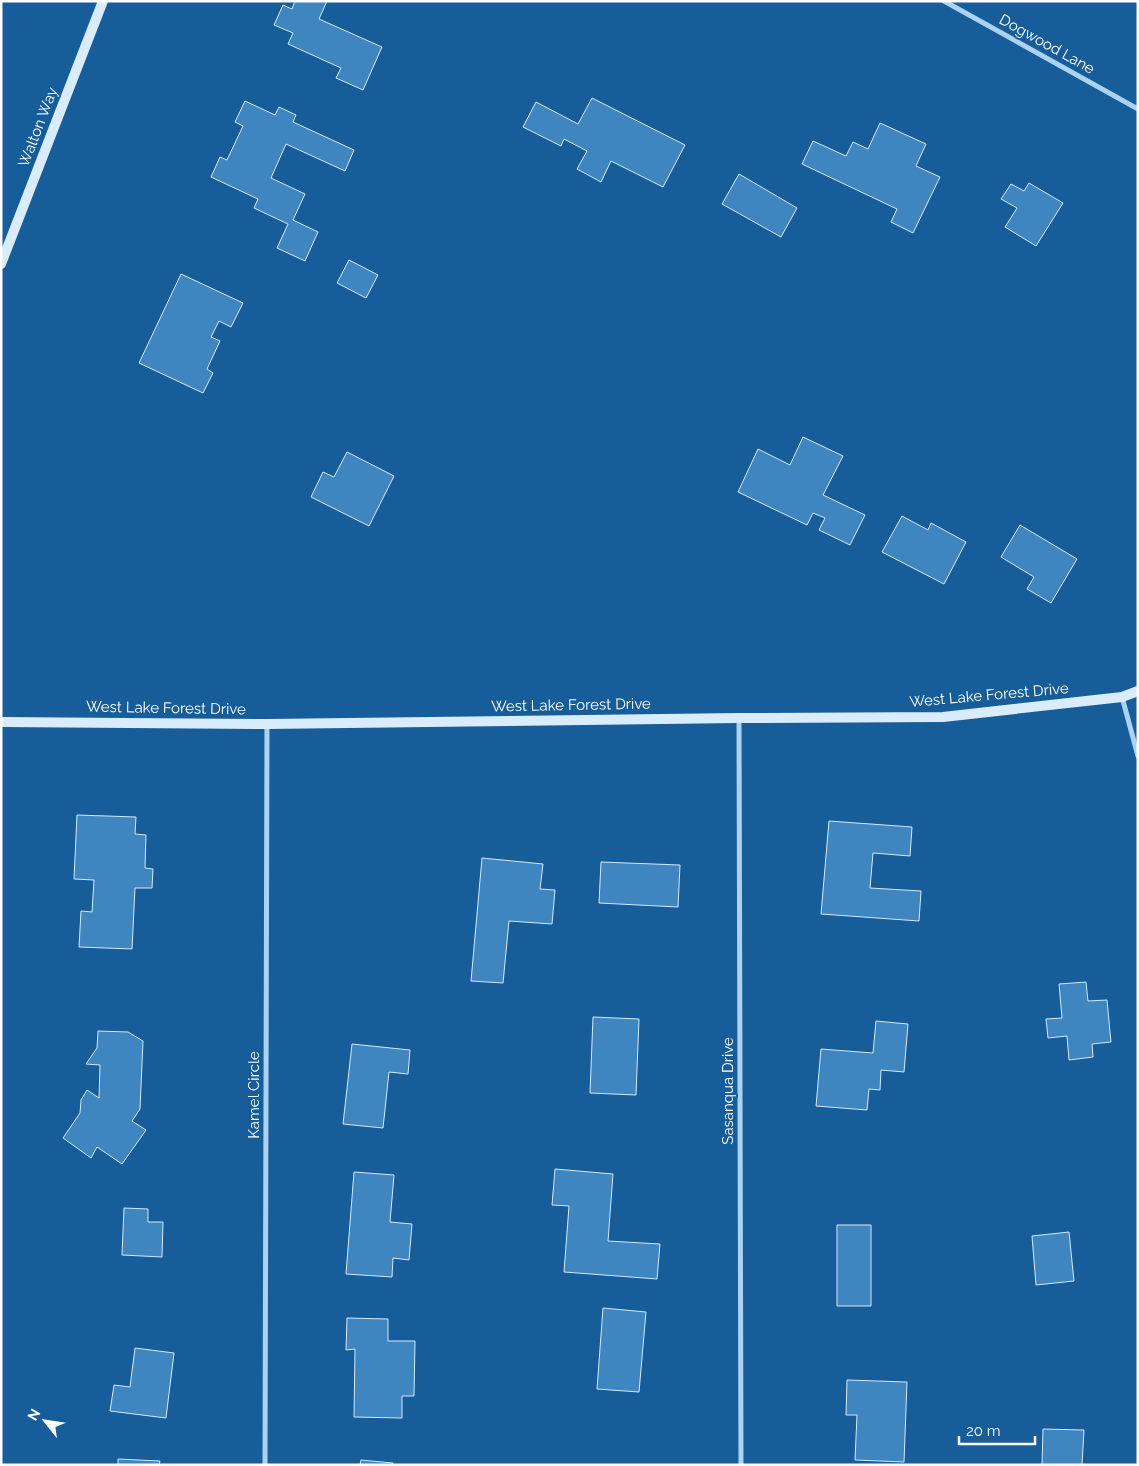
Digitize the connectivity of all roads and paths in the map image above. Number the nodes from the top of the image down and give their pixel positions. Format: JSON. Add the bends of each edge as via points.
{"nodes":[{"id":1,"x":103,"y":1,"type":"edge"},
{"id":2,"x":944,"y":1,"type":"edge"},
{"id":3,"x":1138,"y":109,"type":"edge"},
{"id":4,"x":1,"y":264,"type":"edge"},
{"id":5,"x":1138,"y":690,"type":"edge"},
{"id":6,"x":1122,"y":697,"type":"junction"},
{"id":7,"x":739,"y":718,"type":"junction"},
{"id":8,"x":1,"y":722,"type":"edge"},
{"id":9,"x":268,"y":724,"type":"junction"},
{"id":10,"x":1138,"y":756,"type":"edge"},
{"id":11,"x":265,"y":1465,"type":"edge"},
{"id":12,"x":741,"y":1465,"type":"edge"}],
"edges":[{"from":1,"to":4,"type":"street","name":"Walton Way"},
{"from":2,"to":3,"type":"street","name":"Dogwood Lane"},
{"from":5,"to":6,"type":"street","name":"West Lake Forest Drive"},
{"from":6,"to":7,"type":"street","name":"West Lake Forest Drive","via":[[943,717]]},
{"from":6,"to":10,"type":"street"},
{"from":7,"to":9,"type":"street","name":"West Lake Forest Drive"},
{"from":7,"to":12,"type":"street","name":"Sasanqua Drive"},
{"from":8,"to":9,"type":"street","name":"West Lake Forest Drive"},
{"from":9,"to":11,"type":"street","name":"Kamel Circle"}]}
